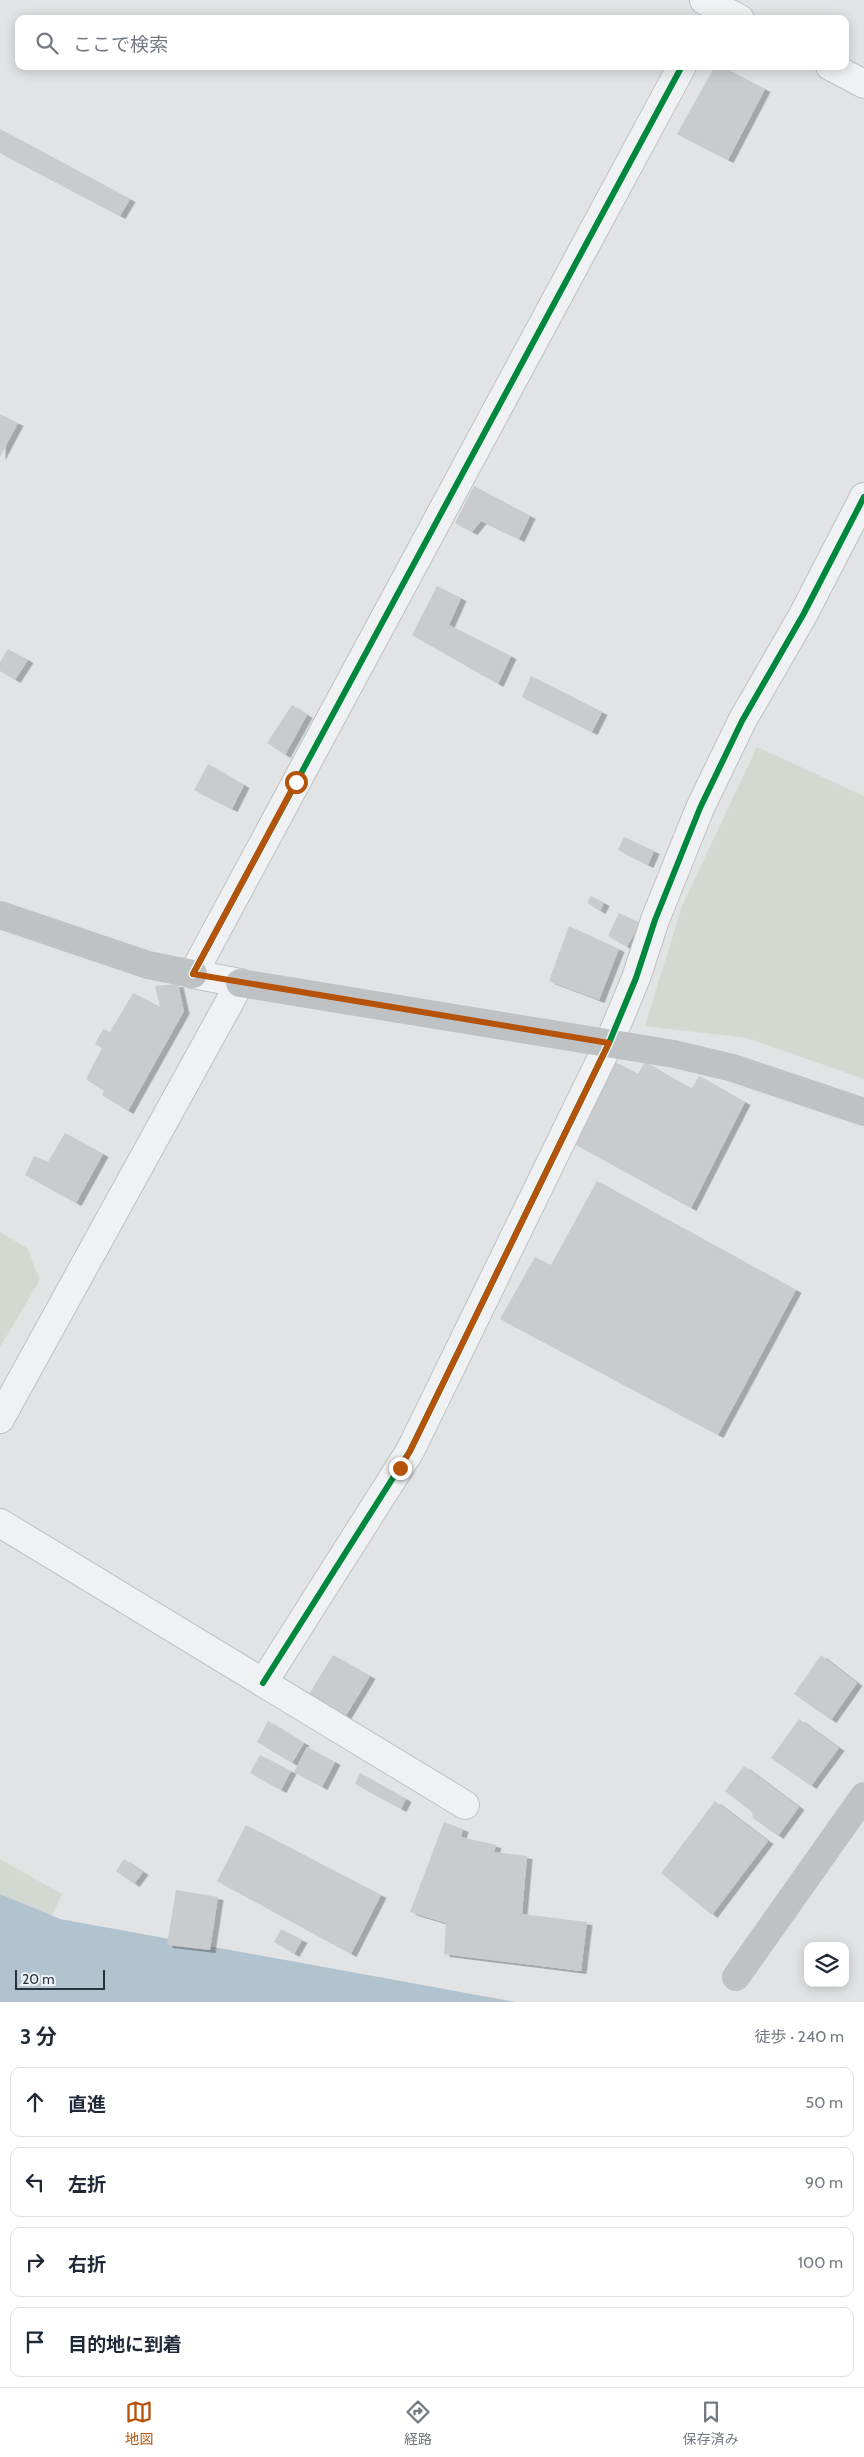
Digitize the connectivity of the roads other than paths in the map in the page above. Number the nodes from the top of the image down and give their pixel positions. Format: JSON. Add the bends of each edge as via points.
{"nodes":[{"id":1,"x":711,"y":6,"type":"edge"},
{"id":2,"x":731,"y":15,"type":"edge"},
{"id":3,"x":680,"y":70,"type":"edge"},
{"id":4,"x":838,"y":70,"type":"edge"},
{"id":5,"x":864,"y":84,"type":"edge"},
{"id":6,"x":864,"y":497,"type":"edge"},
{"id":7,"x":0,"y":915,"type":"edge"},
{"id":8,"x":193,"y":974,"type":"junction"},
{"id":9,"x":240,"y":983,"type":"junction"},
{"id":10,"x":609,"y":1043,"type":"junction"},
{"id":11,"x":864,"y":1112,"type":"edge"},
{"id":12,"x":0,"y":1419,"type":"edge"},
{"id":13,"x":0,"y":1523,"type":"edge"},
{"id":14,"x":263,"y":1682,"type":"junction"},
{"id":15,"x":864,"y":1796,"type":"edge"},
{"id":16,"x":465,"y":1805,"type":"dead end"},
{"id":17,"x":736,"y":1977,"type":"dead end"}],
"edges":[{"from":1,"to":2,"type":"street"},
{"from":3,"to":8,"type":"street"},
{"from":4,"to":5,"type":"street"},
{"from":6,"to":10,"type":"street","via":[[742,721],[700,808]]},
{"from":7,"to":8,"type":"street","via":[[148,965]]},
{"from":8,"to":9,"type":"street"},
{"from":9,"to":10,"type":"street"},
{"from":9,"to":12,"type":"street"},
{"from":10,"to":11,"type":"street","via":[[732,1068]]},
{"from":10,"to":14,"type":"street","via":[[410,1451]]},
{"from":13,"to":14,"type":"street"},
{"from":14,"to":16,"type":"street"},
{"from":15,"to":17,"type":"street"}]}
